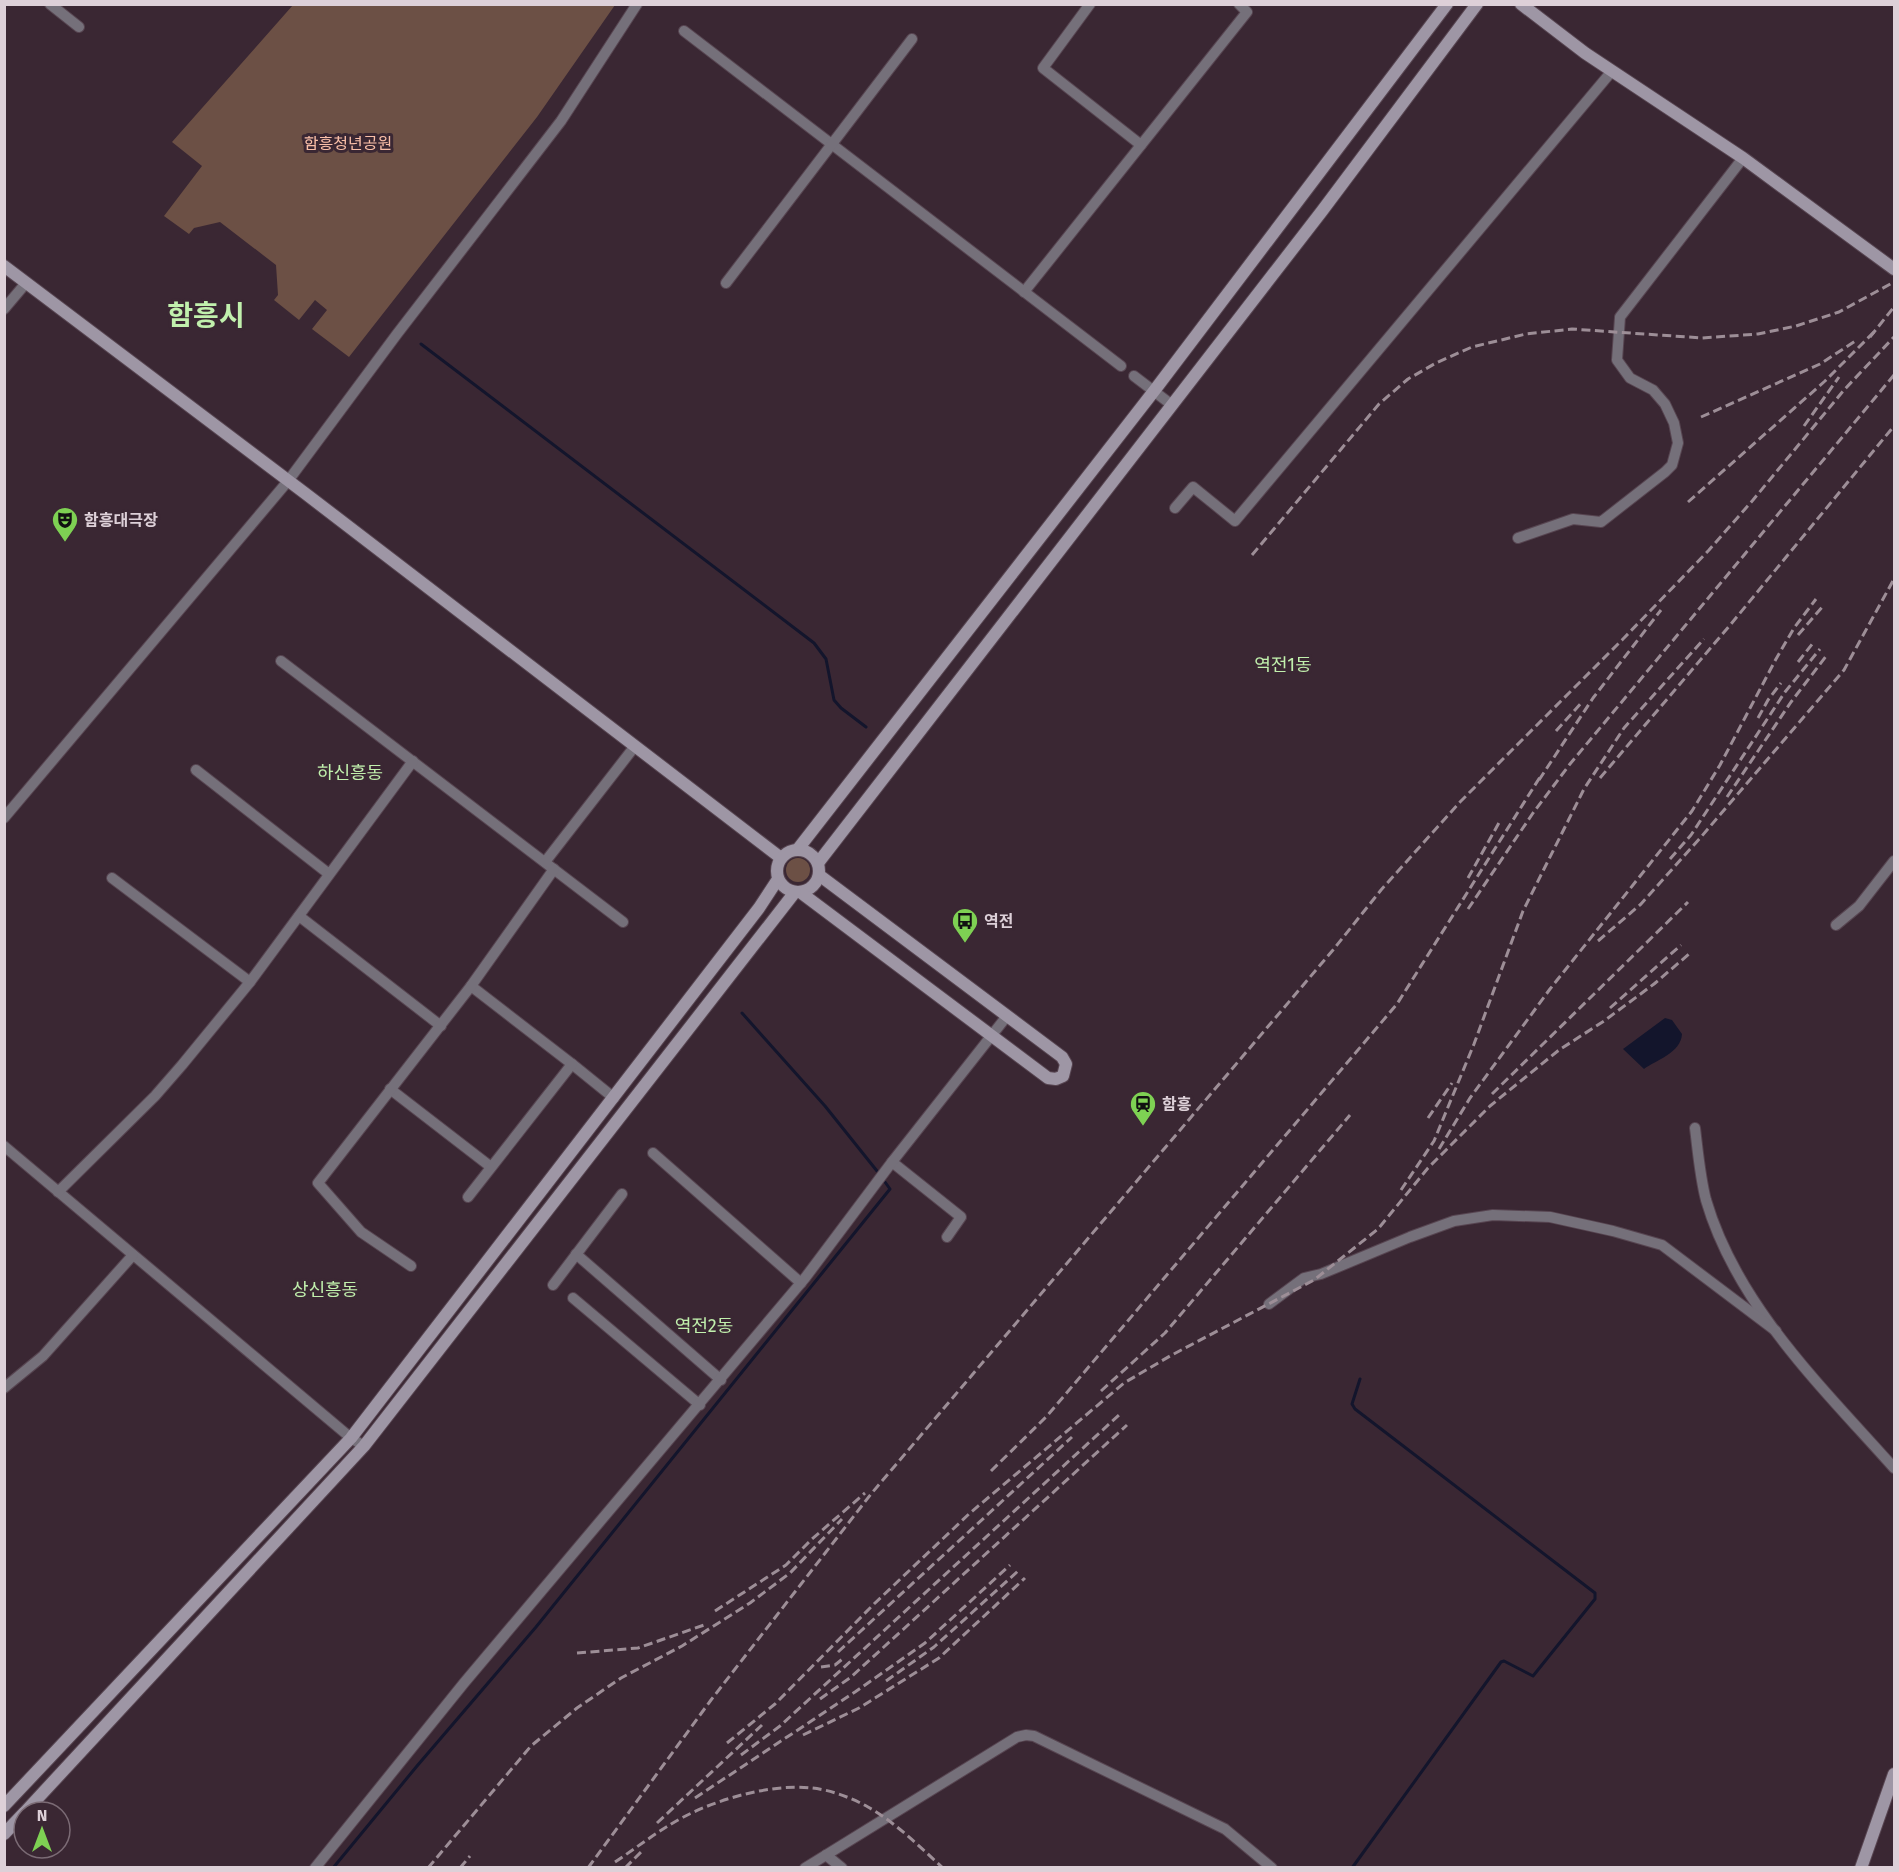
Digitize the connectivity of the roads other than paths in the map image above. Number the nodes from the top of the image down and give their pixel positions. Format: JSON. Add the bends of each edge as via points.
{"nodes":[{"id":1,"x":50,"y":4,"type":"edge"},
{"id":2,"x":637,"y":4,"type":"edge"},
{"id":3,"x":1090,"y":4,"type":"edge"},
{"id":4,"x":1239,"y":4,"type":"edge"},
{"id":5,"x":1447,"y":4,"type":"edge"},
{"id":6,"x":1478,"y":4,"type":"edge"},
{"id":7,"x":1521,"y":4,"type":"edge"},
{"id":8,"x":80,"y":27,"type":"dead end"},
{"id":9,"x":684,"y":31,"type":"dead end"},
{"id":10,"x":912,"y":39,"type":"dead end"},
{"id":11,"x":1612,"y":71,"type":"junction"},
{"id":12,"x":832,"y":144,"type":"junction"},
{"id":13,"x":1141,"y":145,"type":"junction"},
{"id":14,"x":1743,"y":158,"type":"junction"},
{"id":15,"x":4,"y":266,"type":"edge"},
{"id":16,"x":1894,"y":269,"type":"edge"},
{"id":17,"x":26,"y":283,"type":"junction"},
{"id":18,"x":726,"y":284,"type":"dead end"},
{"id":19,"x":1024,"y":292,"type":"junction"},
{"id":20,"x":4,"y":309,"type":"edge"},
{"id":21,"x":1120,"y":366,"type":"dead end"},
{"id":22,"x":1134,"y":376,"type":"dead end"},
{"id":23,"x":1154,"y":391,"type":"junction"},
{"id":24,"x":1172,"y":405,"type":"junction"},
{"id":25,"x":288,"y":481,"type":"junction"},
{"id":26,"x":1175,"y":508,"type":"dead end"},
{"id":27,"x":1518,"y":538,"type":"dead end"},
{"id":28,"x":281,"y":661,"type":"dead end"},
{"id":29,"x":635,"y":746,"type":"junction"},
{"id":30,"x":413,"y":761,"type":"junction"},
{"id":31,"x":196,"y":770,"type":"dead end"},
{"id":32,"x":4,"y":818,"type":"edge"},
{"id":33,"x":798,"y":849,"type":"junction"},
{"id":34,"x":781,"y":858,"type":"junction"},
{"id":35,"x":1894,"y":861,"type":"edge"},
{"id":36,"x":549,"y":866,"type":"junction"},
{"id":37,"x":819,"y":869,"type":"junction"},
{"id":38,"x":329,"y":874,"type":"junction"},
{"id":39,"x":111,"y":878,"type":"dead end"},
{"id":40,"x":778,"y":879,"type":"junction"},
{"id":41,"x":798,"y":892,"type":"junction"},
{"id":42,"x":299,"y":916,"type":"junction"},
{"id":43,"x":623,"y":922,"type":"dead end"},
{"id":44,"x":1836,"y":925,"type":"dead end"},
{"id":45,"x":250,"y":982,"type":"junction"},
{"id":46,"x":471,"y":986,"type":"junction"},
{"id":47,"x":1007,"y":1016,"type":"junction"},
{"id":48,"x":441,"y":1026,"type":"junction"},
{"id":49,"x":992,"y":1036,"type":"junction"},
{"id":50,"x":572,"y":1064,"type":"junction"},
{"id":51,"x":390,"y":1089,"type":"junction"},
{"id":52,"x":614,"y":1098,"type":"junction"},
{"id":53,"x":1695,"y":1128,"type":"dead end"},
{"id":54,"x":4,"y":1146,"type":"edge"},
{"id":55,"x":653,"y":1154,"type":"dead end"},
{"id":56,"x":892,"y":1162,"type":"junction"},
{"id":57,"x":491,"y":1167,"type":"junction"},
{"id":58,"x":58,"y":1192,"type":"junction"},
{"id":59,"x":622,"y":1194,"type":"dead end"},
{"id":60,"x":468,"y":1197,"type":"dead end"},
{"id":61,"x":947,"y":1237,"type":"dead end"},
{"id":62,"x":576,"y":1254,"type":"junction"},
{"id":63,"x":133,"y":1255,"type":"junction"},
{"id":64,"x":411,"y":1266,"type":"dead end"},
{"id":65,"x":801,"y":1283,"type":"junction"},
{"id":66,"x":553,"y":1285,"type":"dead end"},
{"id":67,"x":573,"y":1298,"type":"dead end"},
{"id":68,"x":1269,"y":1304,"type":"dead end"},
{"id":69,"x":1776,"y":1331,"type":"junction"},
{"id":70,"x":721,"y":1380,"type":"junction"},
{"id":71,"x":4,"y":1388,"type":"edge"},
{"id":72,"x":700,"y":1405,"type":"junction"},
{"id":73,"x":351,"y":1438,"type":"junction"},
{"id":74,"x":364,"y":1446,"type":"junction"},
{"id":75,"x":1894,"y":1468,"type":"edge"},
{"id":76,"x":1894,"y":1774,"type":"edge"},
{"id":77,"x":35,"y":1800,"type":"edge"},
{"id":78,"x":4,"y":1806,"type":"edge"},
{"id":79,"x":826,"y":1855,"type":"junction"},
{"id":80,"x":315,"y":1868,"type":"edge"},
{"id":81,"x":805,"y":1868,"type":"edge"},
{"id":82,"x":842,"y":1868,"type":"edge"},
{"id":83,"x":1272,"y":1868,"type":"edge"},
{"id":84,"x":1861,"y":1868,"type":"edge"}],
"edges":[{"from":1,"to":8,"type":"street"},
{"from":2,"to":25,"type":"street","via":[[561,121]]},
{"from":3,"to":13,"type":"street","via":[[1042,68]]},
{"from":4,"to":13,"type":"street","via":[[1247,12]]},
{"from":5,"to":23,"type":"main road"},
{"from":6,"to":24,"type":"main road"},
{"from":7,"to":11,"type":"main road"},
{"from":9,"to":12,"type":"street"},
{"from":10,"to":12,"type":"street"},
{"from":11,"to":14,"type":"main road"},
{"from":11,"to":26,"type":"street","via":[[1235,521],[1193,487]]},
{"from":12,"to":18,"type":"street"},
{"from":12,"to":19,"type":"street"},
{"from":13,"to":19,"type":"street"},
{"from":14,"to":16,"type":"main road"},
{"from":14,"to":27,"type":"street","via":[[1620,317],[1617,360],[1630,378],[1653,390],[1665,404],[1678,443],[1672,465],[1601,522],[1573,519]]},
{"from":15,"to":17,"type":"main road"},
{"from":17,"to":20,"type":"street"},
{"from":17,"to":25,"type":"main road"},
{"from":19,"to":21,"type":"street"},
{"from":22,"to":23,"type":"street"},
{"from":23,"to":24,"type":"street"},
{"from":23,"to":33,"type":"main road"},
{"from":24,"to":37,"type":"main road"},
{"from":25,"to":29,"type":"main road"},
{"from":25,"to":32,"type":"street"},
{"from":28,"to":30,"type":"street"},
{"from":29,"to":34,"type":"main road"},
{"from":29,"to":36,"type":"street"},
{"from":30,"to":36,"type":"street"},
{"from":30,"to":38,"type":"street"},
{"from":31,"to":38,"type":"street"},
{"from":33,"to":34,"type":"main road"},
{"from":33,"to":37,"type":"main road","via":[[813,855]]},
{"from":34,"to":40,"type":"main road"},
{"from":35,"to":44,"type":"street","via":[[1859,906]]},
{"from":36,"to":43,"type":"street"},
{"from":36,"to":46,"type":"street"},
{"from":37,"to":41,"type":"main road","via":[[814,885]]},
{"from":37,"to":47,"type":"main road"},
{"from":38,"to":42,"type":"street"},
{"from":39,"to":45,"type":"street"},
{"from":40,"to":41,"type":"main road","via":[[784,887]]},
{"from":40,"to":52,"type":"main road"},
{"from":41,"to":49,"type":"main road"},
{"from":41,"to":74,"type":"main road"},
{"from":42,"to":45,"type":"street"},
{"from":42,"to":48,"type":"street"},
{"from":45,"to":58,"type":"street","via":[[155,1096]]},
{"from":46,"to":48,"type":"street"},
{"from":46,"to":50,"type":"street"},
{"from":47,"to":49,"type":"street"},
{"from":47,"to":49,"type":"main road","via":[[1062,1057],[1066,1068],[1063,1076],[1048,1078]]},
{"from":48,"to":51,"type":"street"},
{"from":49,"to":56,"type":"street"},
{"from":50,"to":52,"type":"street"},
{"from":50,"to":57,"type":"street"},
{"from":51,"to":57,"type":"street"},
{"from":51,"to":64,"type":"street","via":[[318,1183],[361,1232]]},
{"from":52,"to":73,"type":"main road"},
{"from":53,"to":69,"type":"street","via":[[1703,1187],[1714,1222],[1743,1280]]},
{"from":54,"to":58,"type":"street"},
{"from":55,"to":65,"type":"street"},
{"from":56,"to":61,"type":"street","via":[[961,1217]]},
{"from":56,"to":65,"type":"street"},
{"from":57,"to":60,"type":"street"},
{"from":58,"to":63,"type":"street"},
{"from":59,"to":62,"type":"street"},
{"from":62,"to":66,"type":"street"},
{"from":62,"to":70,"type":"street"},
{"from":63,"to":71,"type":"street","via":[[43,1356]]},
{"from":63,"to":73,"type":"street"},
{"from":65,"to":70,"type":"street"},
{"from":67,"to":72,"type":"street"},
{"from":68,"to":69,"type":"street","via":[[1304,1278],[1441,1225],[1485,1215],[1526,1215],[1561,1219],[1662,1245]]},
{"from":69,"to":75,"type":"street"},
{"from":70,"to":72,"type":"street"},
{"from":72,"to":80,"type":"street","via":[[464,1683]]},
{"from":73,"to":74,"type":"street"},
{"from":73,"to":78,"type":"main road"},
{"from":74,"to":77,"type":"main road"},
{"from":76,"to":84,"type":"main road"},
{"from":79,"to":81,"type":"street"},
{"from":79,"to":82,"type":"street"},
{"from":79,"to":83,"type":"street","via":[[1026,1735],[1225,1829]]}]}
